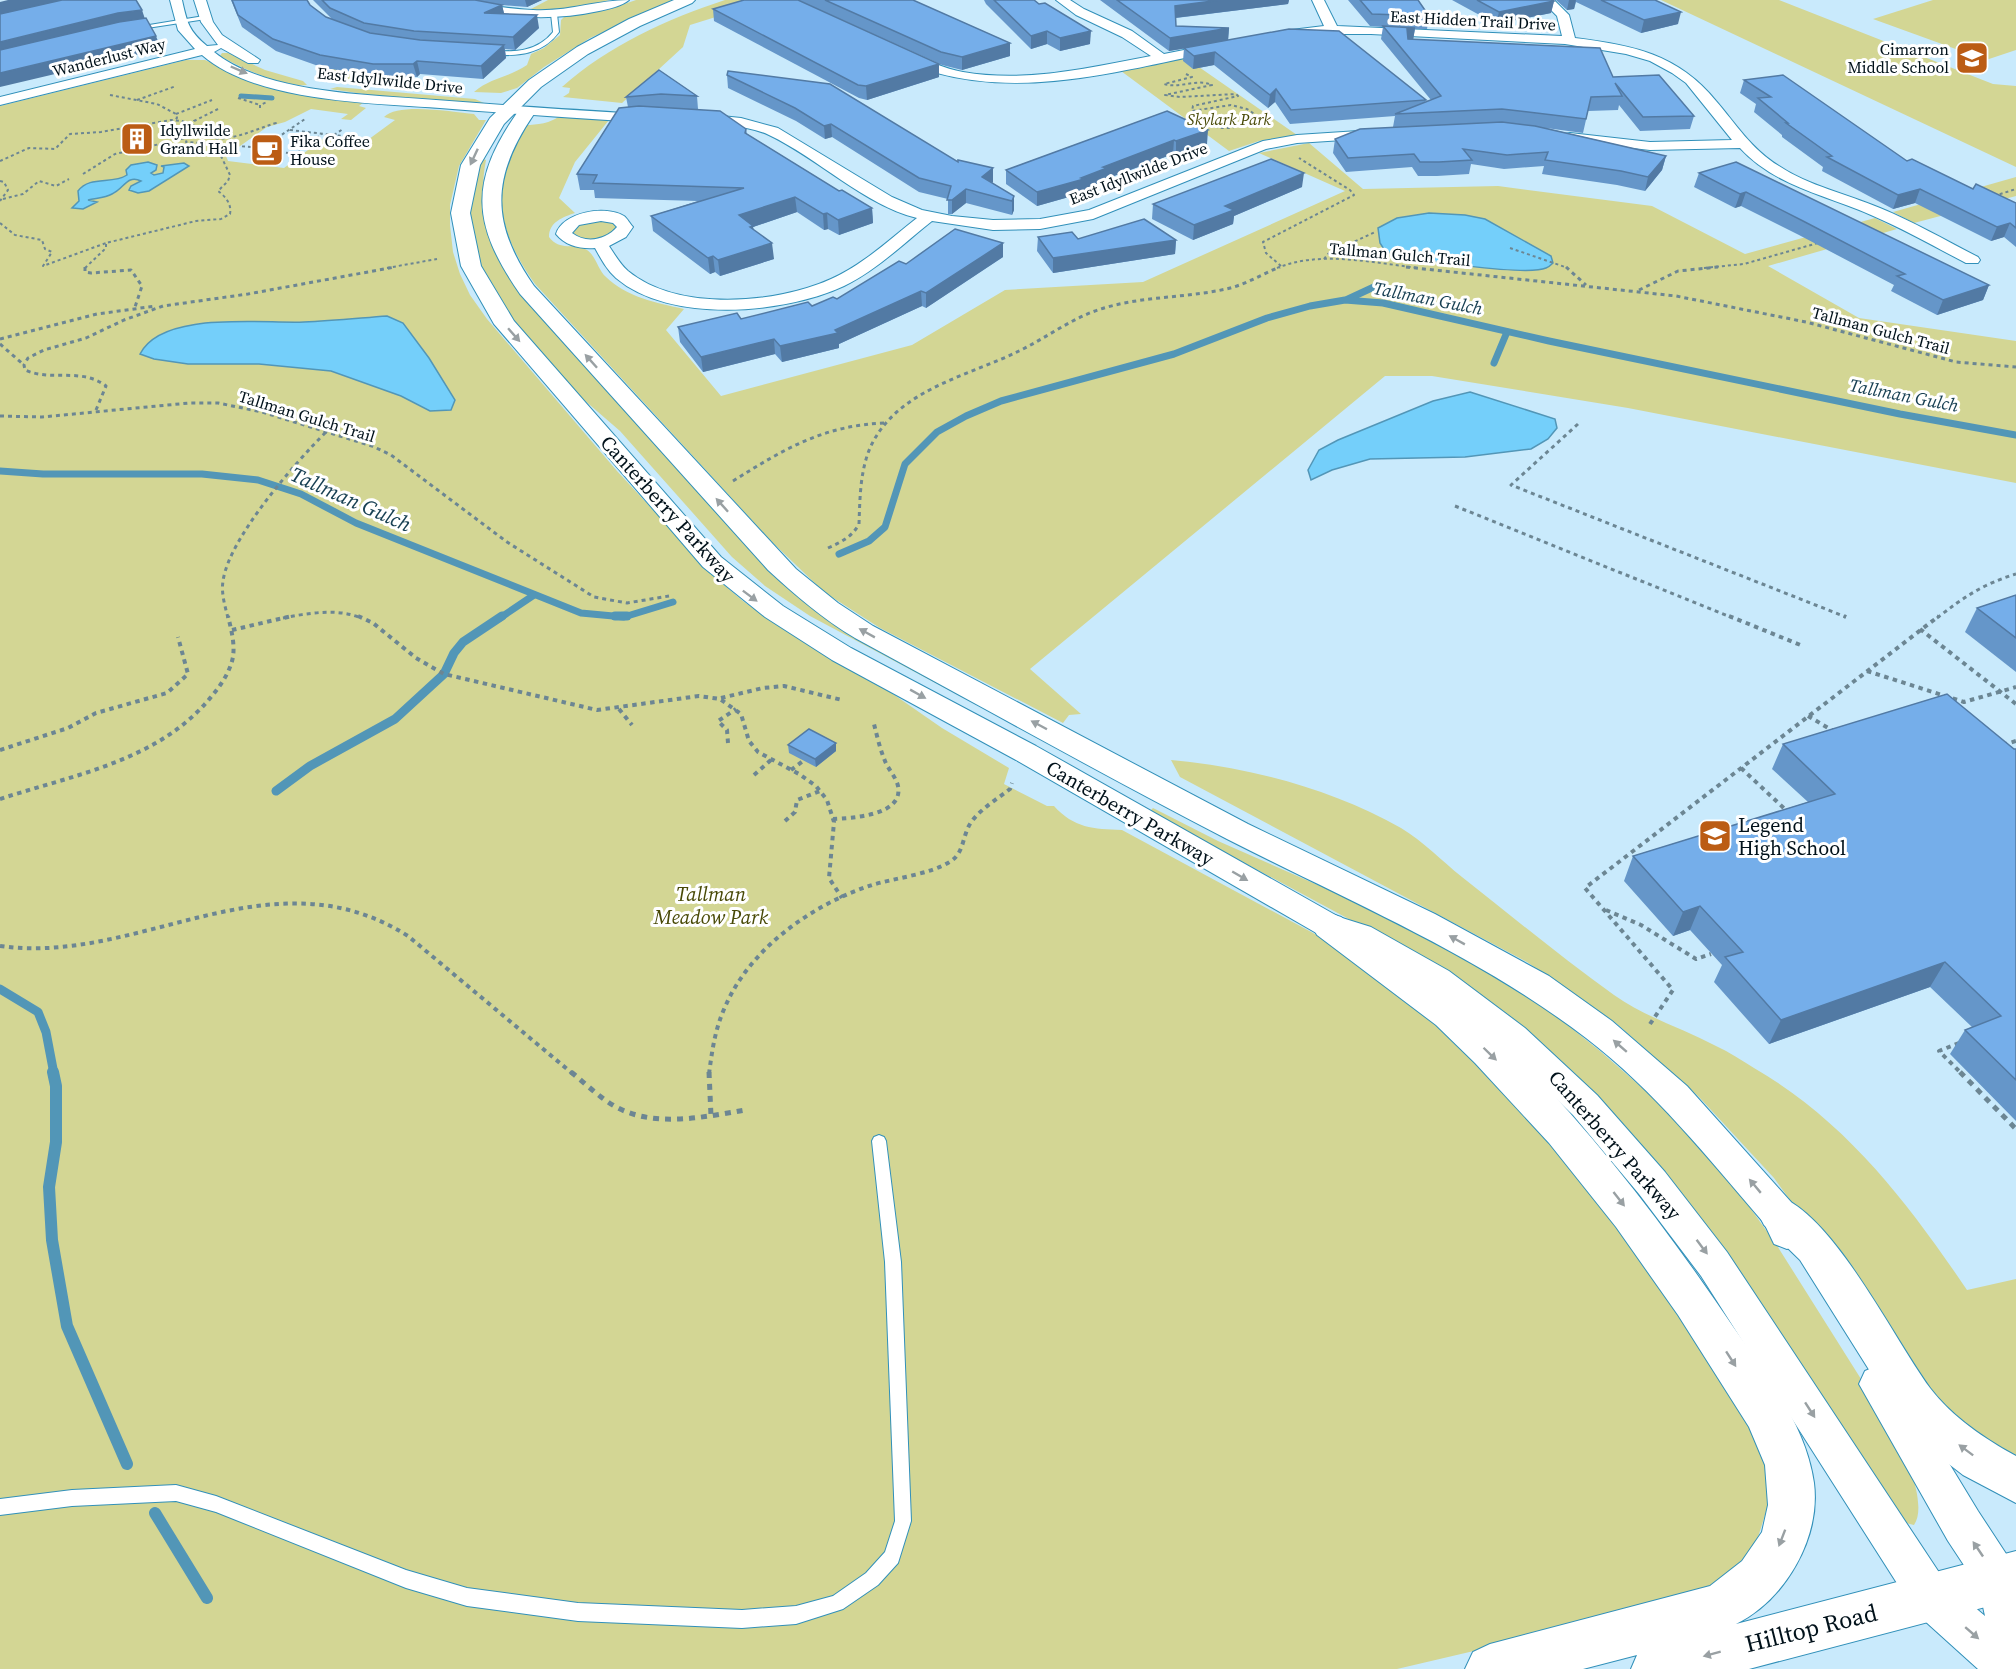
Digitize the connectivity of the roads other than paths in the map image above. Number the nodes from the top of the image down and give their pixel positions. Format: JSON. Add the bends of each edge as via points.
{"nodes":[{"id":1,"x":176,"y":0,"type":"edge"},
{"id":2,"x":200,"y":0,"type":"edge"},
{"id":3,"x":443,"y":0,"type":"edge"},
{"id":4,"x":622,"y":0,"type":"edge"},
{"id":5,"x":687,"y":0,"type":"edge"},
{"id":6,"x":712,"y":0,"type":"edge"},
{"id":7,"x":1062,"y":0,"type":"edge"},
{"id":8,"x":1318,"y":0,"type":"edge"},
{"id":9,"x":1547,"y":0,"type":"edge"},
{"id":10,"x":554,"y":14,"type":"junction"},
{"id":11,"x":204,"y":18,"type":"junction"},
{"id":12,"x":180,"y":21,"type":"junction"},
{"id":13,"x":1332,"y":29,"type":"junction"},
{"id":14,"x":123,"y":30,"type":"edge"},
{"id":15,"x":1270,"y":37,"type":"edge"},
{"id":16,"x":1570,"y":42,"type":"junction"},
{"id":17,"x":226,"y":45,"type":"junction"},
{"id":18,"x":1227,"y":45,"type":"edge"},
{"id":19,"x":204,"y":51,"type":"junction"},
{"id":20,"x":481,"y":52,"type":"edge"},
{"id":21,"x":895,"y":52,"type":"edge"},
{"id":22,"x":1162,"y":58,"type":"junction"},
{"id":23,"x":267,"y":66,"type":"dead end"},
{"id":24,"x":287,"y":72,"type":"dead end"},
{"id":25,"x":0,"y":102,"type":"edge"},
{"id":26,"x":522,"y":105,"type":"junction"},
{"id":27,"x":661,"y":115,"type":"edge"},
{"id":28,"x":690,"y":117,"type":"edge"},
{"id":29,"x":1392,"y":134,"type":"edge"},
{"id":30,"x":1555,"y":135,"type":"edge"},
{"id":31,"x":1742,"y":144,"type":"junction"},
{"id":32,"x":928,"y":217,"type":"junction"},
{"id":33,"x":600,"y":243,"type":"dead end"},
{"id":34,"x":1972,"y":260,"type":"dead end"},
{"id":35,"x":1329,"y":926,"type":"junction"},
{"id":36,"x":879,"y":1141,"type":"dead end"},
{"id":37,"x":1778,"y":1213,"type":"junction"},
{"id":38,"x":2016,"y":1481,"type":"edge"},
{"id":39,"x":0,"y":1506,"type":"edge"},
{"id":40,"x":2008,"y":1577,"type":"edge"},
{"id":41,"x":1931,"y":1598,"type":"junction"},
{"id":42,"x":2016,"y":1662,"type":"edge"},
{"id":43,"x":1490,"y":1669,"type":"edge"},
{"id":44,"x":1656,"y":1669,"type":"edge"},
{"id":45,"x":2012,"y":1669,"type":"edge"}],
"edges":[{"from":1,"to":12,"type":"street","name":"East Idyllwilde Drive"},
{"from":2,"to":11,"type":"street"},
{"from":3,"to":10,"type":"street","via":[[494,12]]},
{"from":4,"to":10,"type":"street"},
{"from":5,"to":26,"type":"street","name":"Canterberry Parkway","via":[[639,19],[549,70]]},
{"from":6,"to":26,"type":"street","name":"Canterberry Parkway","via":[[616,42]]},
{"from":7,"to":22,"type":"street","via":[[1127,34]]},
{"from":8,"to":13,"type":"street"},
{"from":9,"to":16,"type":"street","via":[[1562,12]]},
{"from":10,"to":20,"type":"lane","via":[[555,34],[538,48],[519,53]]},
{"from":11,"to":12,"type":"lane"},
{"from":11,"to":17,"type":"street"},
{"from":12,"to":14,"type":"lane"},
{"from":12,"to":19,"type":"street","name":"East Idyllwilde Drive","via":[[188,37]]},
{"from":13,"to":15,"type":"street","name":"East Hidden Trail Drive"},
{"from":13,"to":16,"type":"street","name":"East Hidden Trail Drive"},
{"from":16,"to":31,"type":"street","name":"East Hidden Trail Drive","via":[[1629,51],[1673,68],[1691,81]]},
{"from":17,"to":19,"type":"street","name":"Wanderlust Way"},
{"from":17,"to":23,"type":"street"},
{"from":18,"to":22,"type":"street"},
{"from":19,"to":25,"type":"street","name":"Wanderlust Way"},
{"from":19,"to":26,"type":"street","name":"East Idyllwilde Drive","one_way":true,"via":[[245,73],[296,88],[367,98]]},
{"from":21,"to":22,"type":"street","via":[[946,73],[1006,82],[1054,79]]},
{"from":24,"to":26,"type":"street","name":"East Idyllwilde Drive","via":[[363,87]]},
{"from":26,"to":27,"type":"street","name":"East Idyllwilde Drive","via":[[623,117]]},
{"from":26,"to":35,"type":"street","name":"Canterberry Parkway","one_way":true,"via":[[480,145],[463,187],[462,233],[472,273],[504,324],[712,562],[749,595],[799,628]]},
{"from":37,"to":26,"type":"street","name":"Canterberry Parkway","one_way":true,"via":[[1675,1096],[1607,1035],[1537,985],[1424,922],[1238,831],[864,632],[808,594],[777,565],[514,273],[502,252],[490,208],[494,170]]},
{"from":28,"to":32,"type":"street","name":"East Idyllwilde Drive","via":[[741,122],[773,131],[887,200]]},
{"from":29,"to":32,"type":"street","name":"East Idyllwilde Drive","via":[[1297,139],[1263,146],[1101,211],[1061,221],[993,225]]},
{"from":30,"to":31,"type":"street","via":[[1641,146]]},
{"from":31,"to":34,"type":"street","name":"East Hidden Trail Drive","via":[[1784,175],[1892,218]]},
{"from":32,"to":33,"type":"street","via":[[839,282],[799,296],[747,303],[686,300],[644,289],[620,272]]},
{"from":35,"to":41,"type":"street","name":"Canterberry Parkway","one_way":true,"via":[[1360,934],[1437,980],[1514,1037],[1585,1105],[1714,1264]]},
{"from":35,"to":43,"type":"main road","one_way":true,"via":[[1437,1004],[1578,1147],[1652,1243],[1716,1336],[1770,1422],[1791,1484],[1791,1504],[1769,1568],[1738,1598],[1708,1612]]},
{"from":36,"to":39,"type":"lane","via":[[893,1262],[903,1521],[892,1557],[872,1579],[837,1603],[796,1615],[742,1619],[578,1612],[467,1597],[406,1579],[216,1504],[176,1493],[72,1497]]},
{"from":38,"to":37,"type":"main road","one_way":true,"via":[[1944,1433],[1916,1404],[1814,1247]]},
{"from":40,"to":37,"type":"street","name":"Canterberry Parkway","one_way":true,"via":[[1963,1526],[1795,1250]]},
{"from":40,"to":41,"type":"main road","name":"Hilltop Road"},
{"from":40,"to":42,"type":"street","name":"Canterberry Parkway"},
{"from":41,"to":44,"type":"main road","name":"Hilltop Road","one_way":true},
{"from":41,"to":45,"type":"street","name":"Canterberry Parkway","one_way":true}]}
